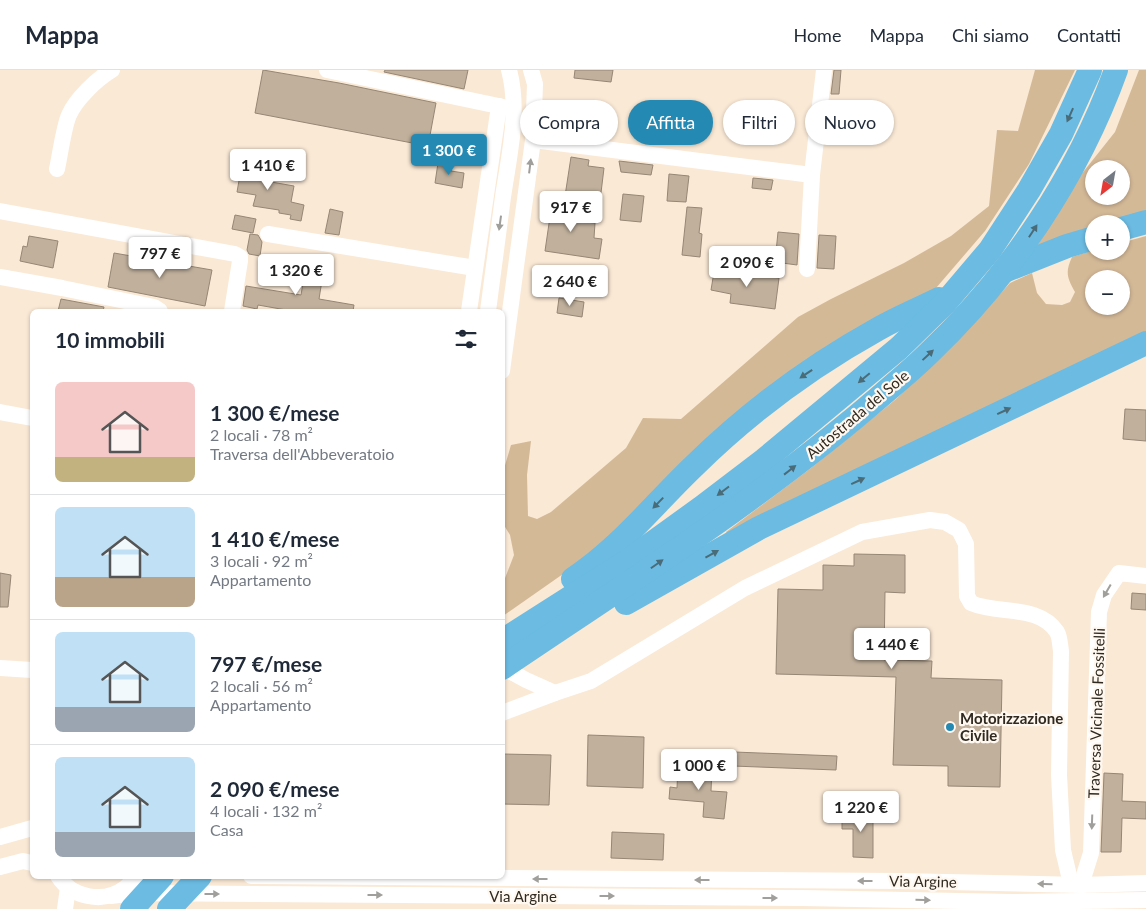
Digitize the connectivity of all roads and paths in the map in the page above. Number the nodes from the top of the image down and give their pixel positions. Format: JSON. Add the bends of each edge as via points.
{"nodes":[{"id":1,"x":112,"y":70,"type":"edge"},
{"id":2,"x":327,"y":70,"type":"edge"},
{"id":3,"x":509,"y":70,"type":"edge"},
{"id":4,"x":532,"y":70,"type":"edge"},
{"id":5,"x":824,"y":70,"type":"edge"},
{"id":6,"x":1090,"y":70,"type":"edge"},
{"id":7,"x":1116,"y":70,"type":"edge"},
{"id":8,"x":534,"y":100,"type":"edge"},
{"id":9,"x":506,"y":108,"type":"junction"},
{"id":10,"x":532,"y":145,"type":"edge"},
{"id":11,"x":573,"y":145,"type":"edge"},
{"id":12,"x":57,"y":169,"type":"dead end"},
{"id":13,"x":812,"y":175,"type":"junction"},
{"id":14,"x":0,"y":212,"type":"edge"},
{"id":15,"x":1146,"y":222,"type":"edge"},
{"id":16,"x":1130,"y":226,"type":"edge"},
{"id":17,"x":268,"y":234,"type":"dead end"},
{"id":18,"x":1085,"y":241,"type":"edge"},
{"id":19,"x":475,"y":268,"type":"junction"},
{"id":20,"x":807,"y":269,"type":"dead end"},
{"id":21,"x":0,"y":277,"type":"edge"},
{"id":22,"x":157,"y":309,"type":"edge"},
{"id":23,"x":232,"y":309,"type":"edge"},
{"id":24,"x":469,"y":309,"type":"edge"},
{"id":25,"x":488,"y":309,"type":"edge"},
{"id":26,"x":1146,"y":343,"type":"edge"},
{"id":27,"x":505,"y":348,"type":"edge"},
{"id":28,"x":0,"y":412,"type":"edge"},
{"id":29,"x":30,"y":418,"type":"edge"},
{"id":30,"x":1146,"y":576,"type":"edge"},
{"id":31,"x":516,"y":638,"type":"edge"},
{"id":32,"x":505,"y":662,"type":"edge"},
{"id":33,"x":0,"y":668,"type":"edge"},
{"id":34,"x":505,"y":669,"type":"edge"},
{"id":35,"x":30,"y":670,"type":"edge"},
{"id":36,"x":505,"y":670,"type":"edge"},
{"id":37,"x":555,"y":692,"type":"junction"},
{"id":38,"x":505,"y":712,"type":"edge"},
{"id":39,"x":30,"y":829,"type":"edge"},
{"id":40,"x":0,"y":837,"type":"edge"},
{"id":41,"x":30,"y":863,"type":"edge"},
{"id":42,"x":0,"y":867,"type":"edge"},
{"id":43,"x":505,"y":878,"type":"edge"},
{"id":44,"x":133,"y":879,"type":"edge"},
{"id":45,"x":159,"y":879,"type":"edge"},
{"id":46,"x":197,"y":879,"type":"edge"},
{"id":47,"x":63,"y":882,"type":"edge"},
{"id":48,"x":1146,"y":883,"type":"edge"},
{"id":49,"x":1076,"y":884,"type":"junction"},
{"id":50,"x":107,"y":900,"type":"edge"},
{"id":51,"x":1146,"y":900,"type":"edge"},
{"id":52,"x":513,"y":902,"type":"edge"},
{"id":53,"x":862,"y":904,"type":"edge"},
{"id":54,"x":1012,"y":905,"type":"edge"},
{"id":55,"x":65,"y":909,"type":"edge"},
{"id":56,"x":132,"y":909,"type":"edge"},
{"id":57,"x":169,"y":909,"type":"edge"}],
"edges":[{"from":1,"to":12,"type":"street","via":[[87,90],[69,115]]},
{"from":2,"to":9,"type":"street"},
{"from":3,"to":9,"type":"street","via":[[513,91]]},
{"from":4,"to":8,"type":"street"},
{"from":5,"to":13,"type":"street"},
{"from":6,"to":31,"type":"highway","name":"Autostrada del Sole","one_way":true,"via":[[1062,134],[990,250],[899,348],[701,508]]},
{"from":31,"to":7,"type":"highway","name":"Autostrada del Sole","one_way":true,"via":[[615,594],[774,483],[930,353],[1020,250],[1059,191]]},
{"from":9,"to":19,"type":"street"},
{"from":9,"to":25,"type":"street","one_way":true,"via":[[510,153]]},
{"from":27,"to":10,"type":"street","one_way":true},
{"from":11,"to":13,"type":"street"},
{"from":13,"to":20,"type":"street"},
{"from":14,"to":23,"type":"street","via":[[235,254],[240,260]]},
{"from":15,"to":16,"type":"highway"},
{"from":17,"to":19,"type":"street"},
{"from":18,"to":31,"type":"highway","one_way":true,"via":[[961,288],[877,329],[805,374],[695,464],[640,522]]},
{"from":19,"to":24,"type":"street"},
{"from":21,"to":22,"type":"street"},
{"from":31,"to":26,"type":"highway","one_way":true,"via":[[599,618],[759,528]]},
{"from":28,"to":29,"type":"street"},
{"from":30,"to":49,"type":"street","name":"Traversa Vicinale Fossitelli","one_way":true,"via":[[1119,573],[1104,595],[1099,612],[1091,853]]},
{"from":31,"to":32,"type":"highway","name":"Autostrada del Sole"},
{"from":31,"to":34,"type":"highway"},
{"from":33,"to":35,"type":"street"},
{"from":36,"to":37,"type":"street"},
{"from":37,"to":38,"type":"street"},
{"from":37,"to":49,"type":"street","via":[[591,681],[744,588],[862,532],[930,520],[945,522],[959,530],[966,544],[967,596],[970,603],[1045,619],[1059,634],[1059,775],[1063,850]]},
{"from":39,"to":40,"type":"street"},
{"from":41,"to":42,"type":"street","via":[[22,861]]},
{"from":49,"to":43,"type":"street","name":"Via Argine","one_way":true},
{"from":44,"to":50,"type":"street"},
{"from":45,"to":56,"type":"highway"},
{"from":46,"to":57,"type":"highway"},
{"from":47,"to":50,"type":"street","name":"Via Argine","via":[[81,895]]},
{"from":47,"to":55,"type":"street"},
{"from":48,"to":49,"type":"street","name":"Via Argine"},
{"from":50,"to":52,"type":"street","name":"Via Argine","one_way":true,"via":[[133,893]]},
{"from":51,"to":54,"type":"street","name":"Via Argine"},
{"from":52,"to":53,"type":"street","name":"Via Argine","one_way":true},
{"from":53,"to":54,"type":"street","name":"Via Argine","one_way":true}]}
